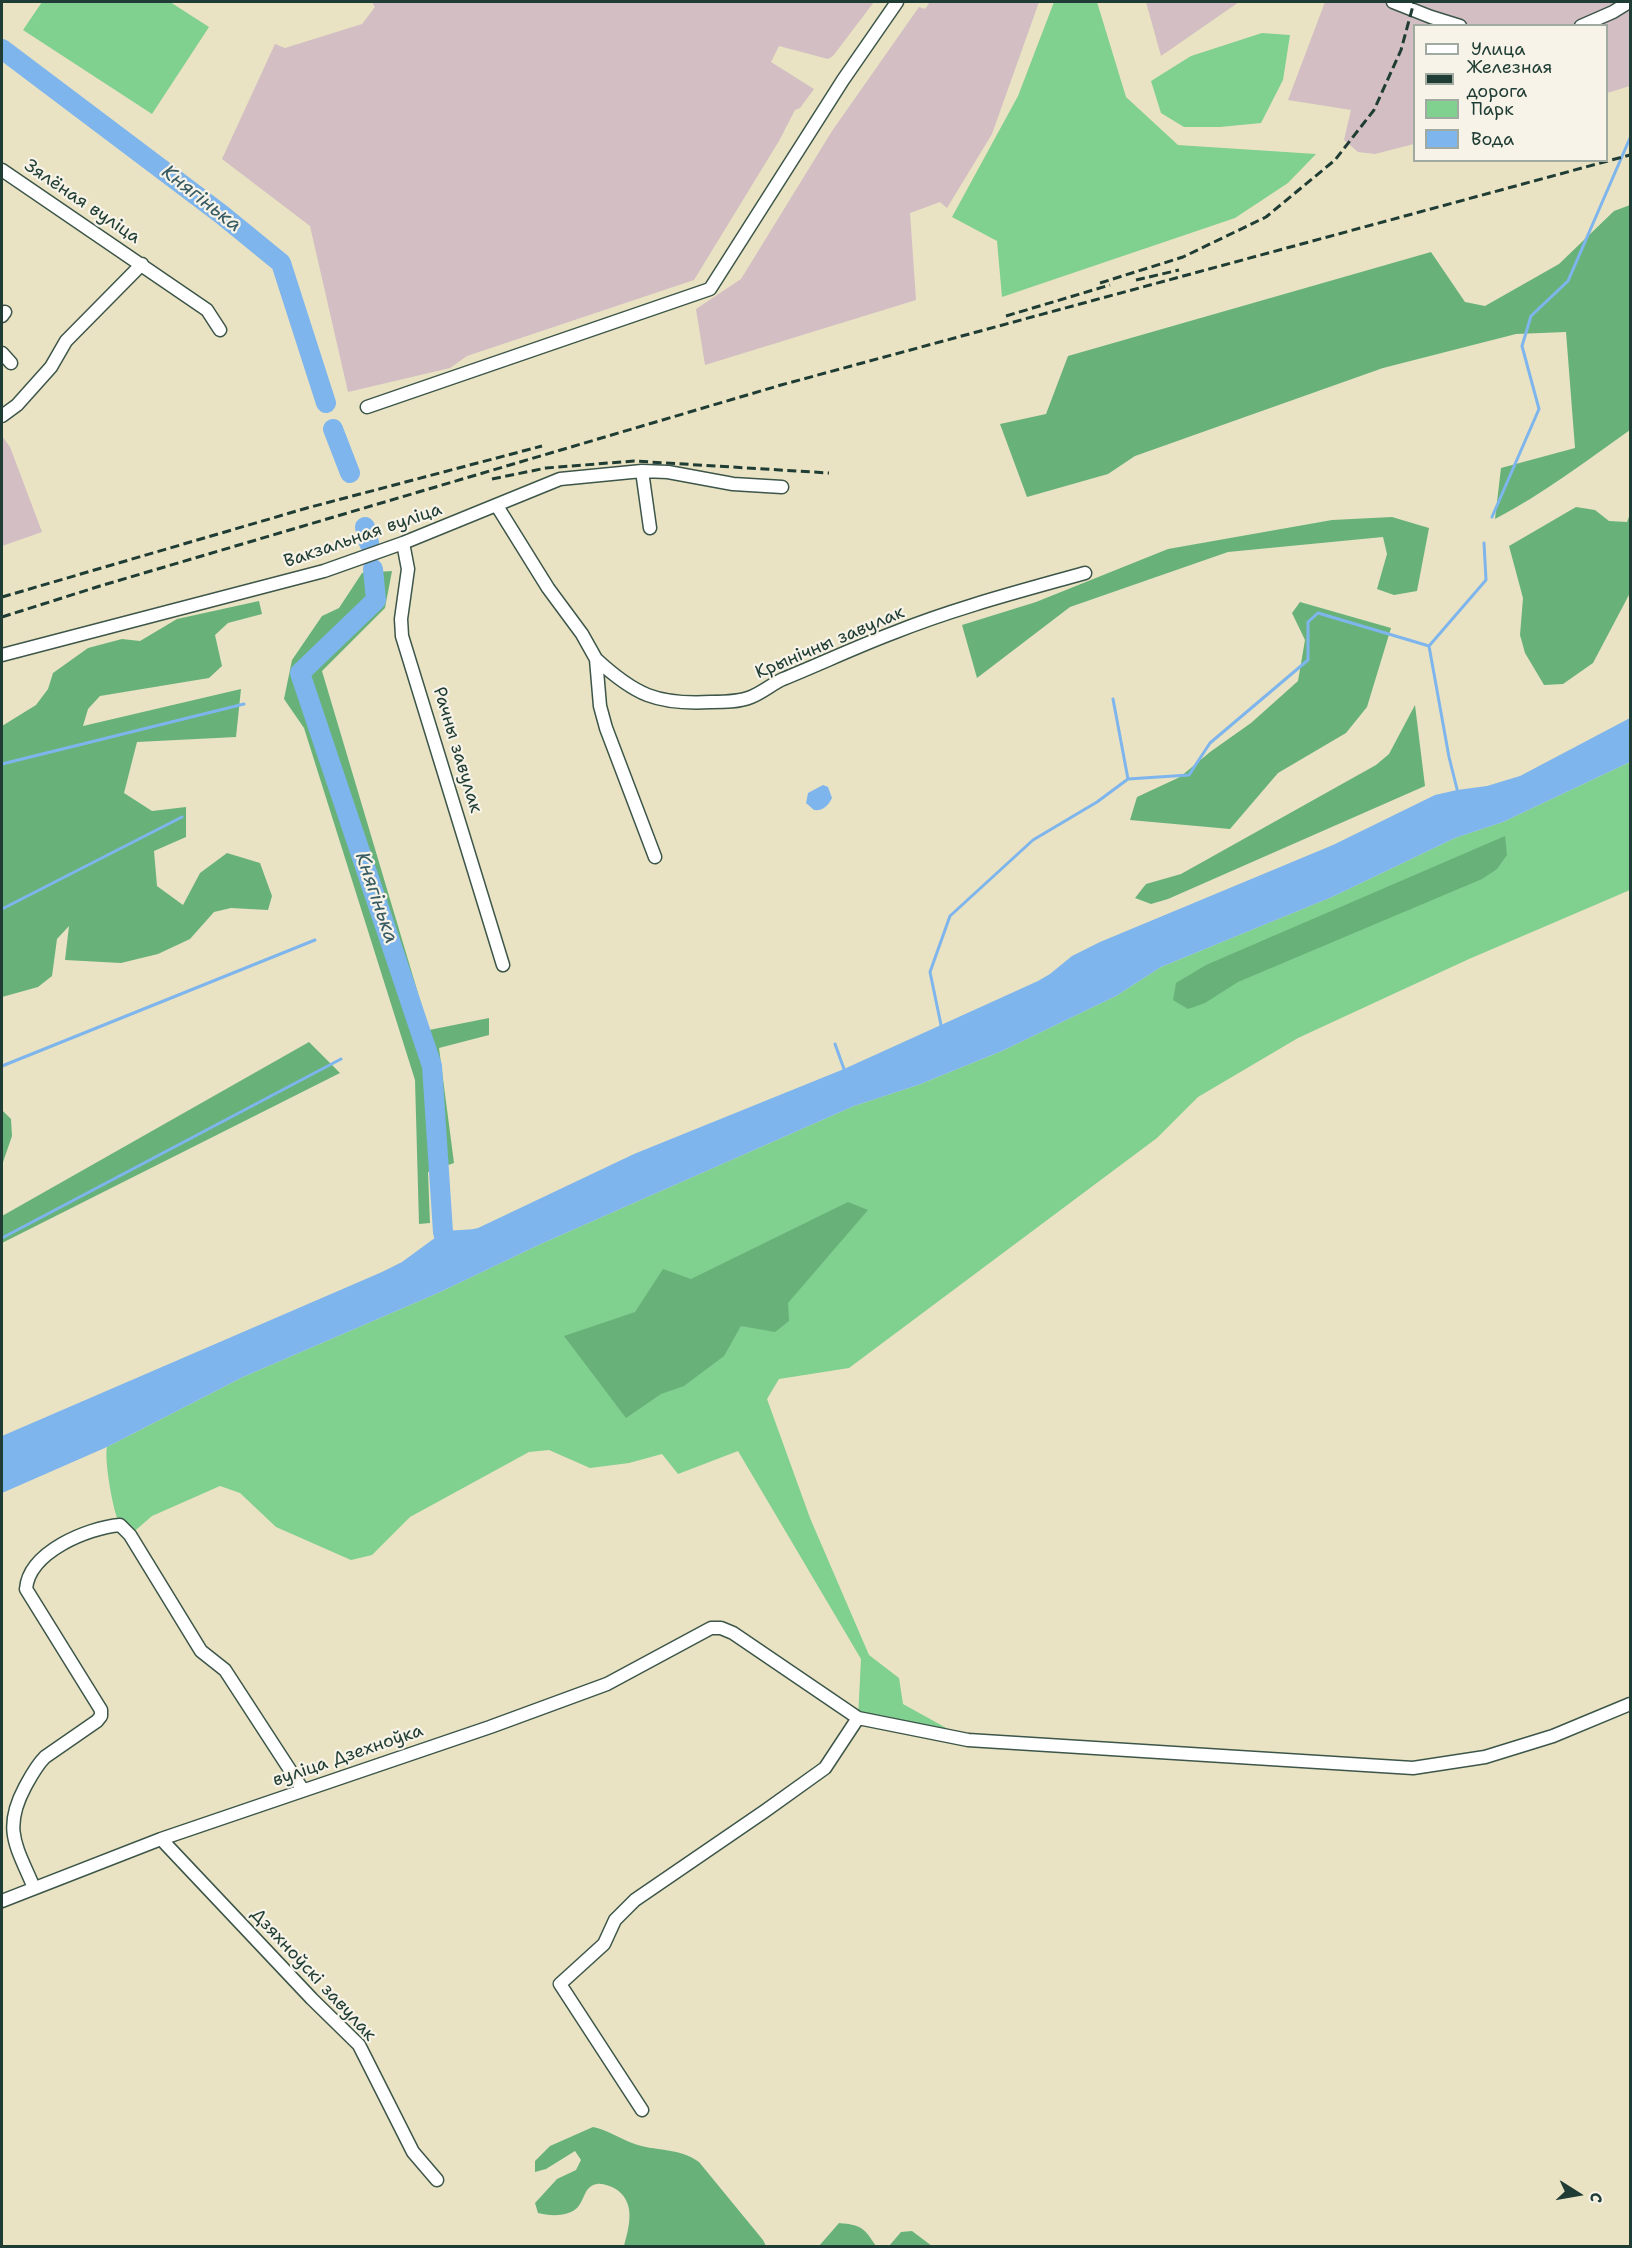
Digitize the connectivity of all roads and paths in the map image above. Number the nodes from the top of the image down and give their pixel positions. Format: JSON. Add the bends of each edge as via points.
{"nodes":[{"id":1,"x":897,"y":2,"type":"edge"},
{"id":2,"x":1393,"y":2,"type":"edge"},
{"id":3,"x":1629,"y":2,"type":"edge"},
{"id":4,"x":1454,"y":24,"type":"edge"},
{"id":5,"x":1586,"y":24,"type":"edge"},
{"id":6,"x":2,"y":170,"type":"edge"},
{"id":7,"x":142,"y":264,"type":"junction"},
{"id":8,"x":220,"y":330,"type":"dead end"},
{"id":9,"x":2,"y":353,"type":"edge"},
{"id":10,"x":11,"y":363,"type":"dead end"},
{"id":11,"x":367,"y":407,"type":"dead end"},
{"id":12,"x":2,"y":416,"type":"edge"},
{"id":13,"x":642,"y":471,"type":"junction"},
{"id":14,"x":782,"y":487,"type":"dead end"},
{"id":15,"x":497,"y":506,"type":"junction"},
{"id":16,"x":650,"y":528,"type":"dead end"},
{"id":17,"x":403,"y":543,"type":"junction"},
{"id":18,"x":1085,"y":573,"type":"dead end"},
{"id":19,"x":2,"y":655,"type":"edge"},
{"id":20,"x":596,"y":659,"type":"junction"},
{"id":21,"x":654,"y":857,"type":"dead end"},
{"id":22,"x":503,"y":965,"type":"dead end"},
{"id":23,"x":1630,"y":1704,"type":"edge"},
{"id":24,"x":1617,"y":1709,"type":"junction"},
{"id":25,"x":1630,"y":1716,"type":"edge"},
{"id":26,"x":858,"y":1718,"type":"junction"},
{"id":27,"x":303,"y":1790,"type":"junction"},
{"id":28,"x":161,"y":1839,"type":"junction"},
{"id":29,"x":34,"y":1888,"type":"junction"},
{"id":30,"x":2,"y":1901,"type":"edge"},
{"id":31,"x":642,"y":2110,"type":"dead end"},
{"id":32,"x":436,"y":2180,"type":"dead end"}],
"edges":[{"from":1,"to":11,"type":"street","via":[[710,289]]},
{"from":2,"to":4,"type":"street"},
{"from":3,"to":5,"type":"street"},
{"from":6,"to":7,"type":"street","name":"Зялёная вуліца"},
{"from":7,"to":8,"type":"street","name":"Зялёная вуліца","via":[[207,310]]},
{"from":7,"to":12,"type":"street","name":"Зялёная вуліца","via":[[66,341],[51,367]]},
{"from":9,"to":10,"type":"street"},
{"from":13,"to":14,"type":"street","name":"Вакзальная вуліца"},
{"from":13,"to":15,"type":"street","name":"Вакзальная вуліца","via":[[560,479]]},
{"from":13,"to":16,"type":"street"},
{"from":15,"to":17,"type":"street","name":"Вакзальная вуліца"},
{"from":15,"to":20,"type":"street"},
{"from":17,"to":19,"type":"street","name":"Вакзальная вуліца","via":[[324,571]]},
{"from":17,"to":22,"type":"street","name":"Рачны завулак","via":[[408,569],[402,636]]},
{"from":18,"to":20,"type":"street","name":"Крынічны завулак","via":[[895,632],[751,697],[732,701],[690,703],[648,696],[631,688]]},
{"from":20,"to":21,"type":"street","via":[[606,728]]},
{"from":23,"to":24,"type":"street"},
{"from":24,"to":25,"type":"street"},
{"from":24,"to":26,"type":"street","via":[[1552,1736],[1485,1757],[1413,1768],[968,1740]]},
{"from":26,"to":27,"type":"street","name":"вуліца Дзехноўка","via":[[733,1633],[711,1628],[608,1684]]},
{"from":26,"to":31,"type":"street","via":[[825,1767],[635,1900],[615,1920],[604,1944],[560,1984]]},
{"from":27,"to":28,"type":"street","name":"вуліца Дзехноўка"},
{"from":27,"to":29,"type":"street","via":[[225,1670],[201,1651],[130,1535],[120,1525],[92,1530],[44,1557],[27,1578],[26,1589],[101,1710],[97,1721],[45,1756],[18,1799],[13,1836]]},
{"from":28,"to":29,"type":"street","name":"вуліца Дзехноўка"},
{"from":28,"to":32,"type":"street","name":"Дзяхноўскі завулак","via":[[360,2045],[413,2152]]},
{"from":29,"to":30,"type":"street","name":"вуліца Дзехноўка"}]}
